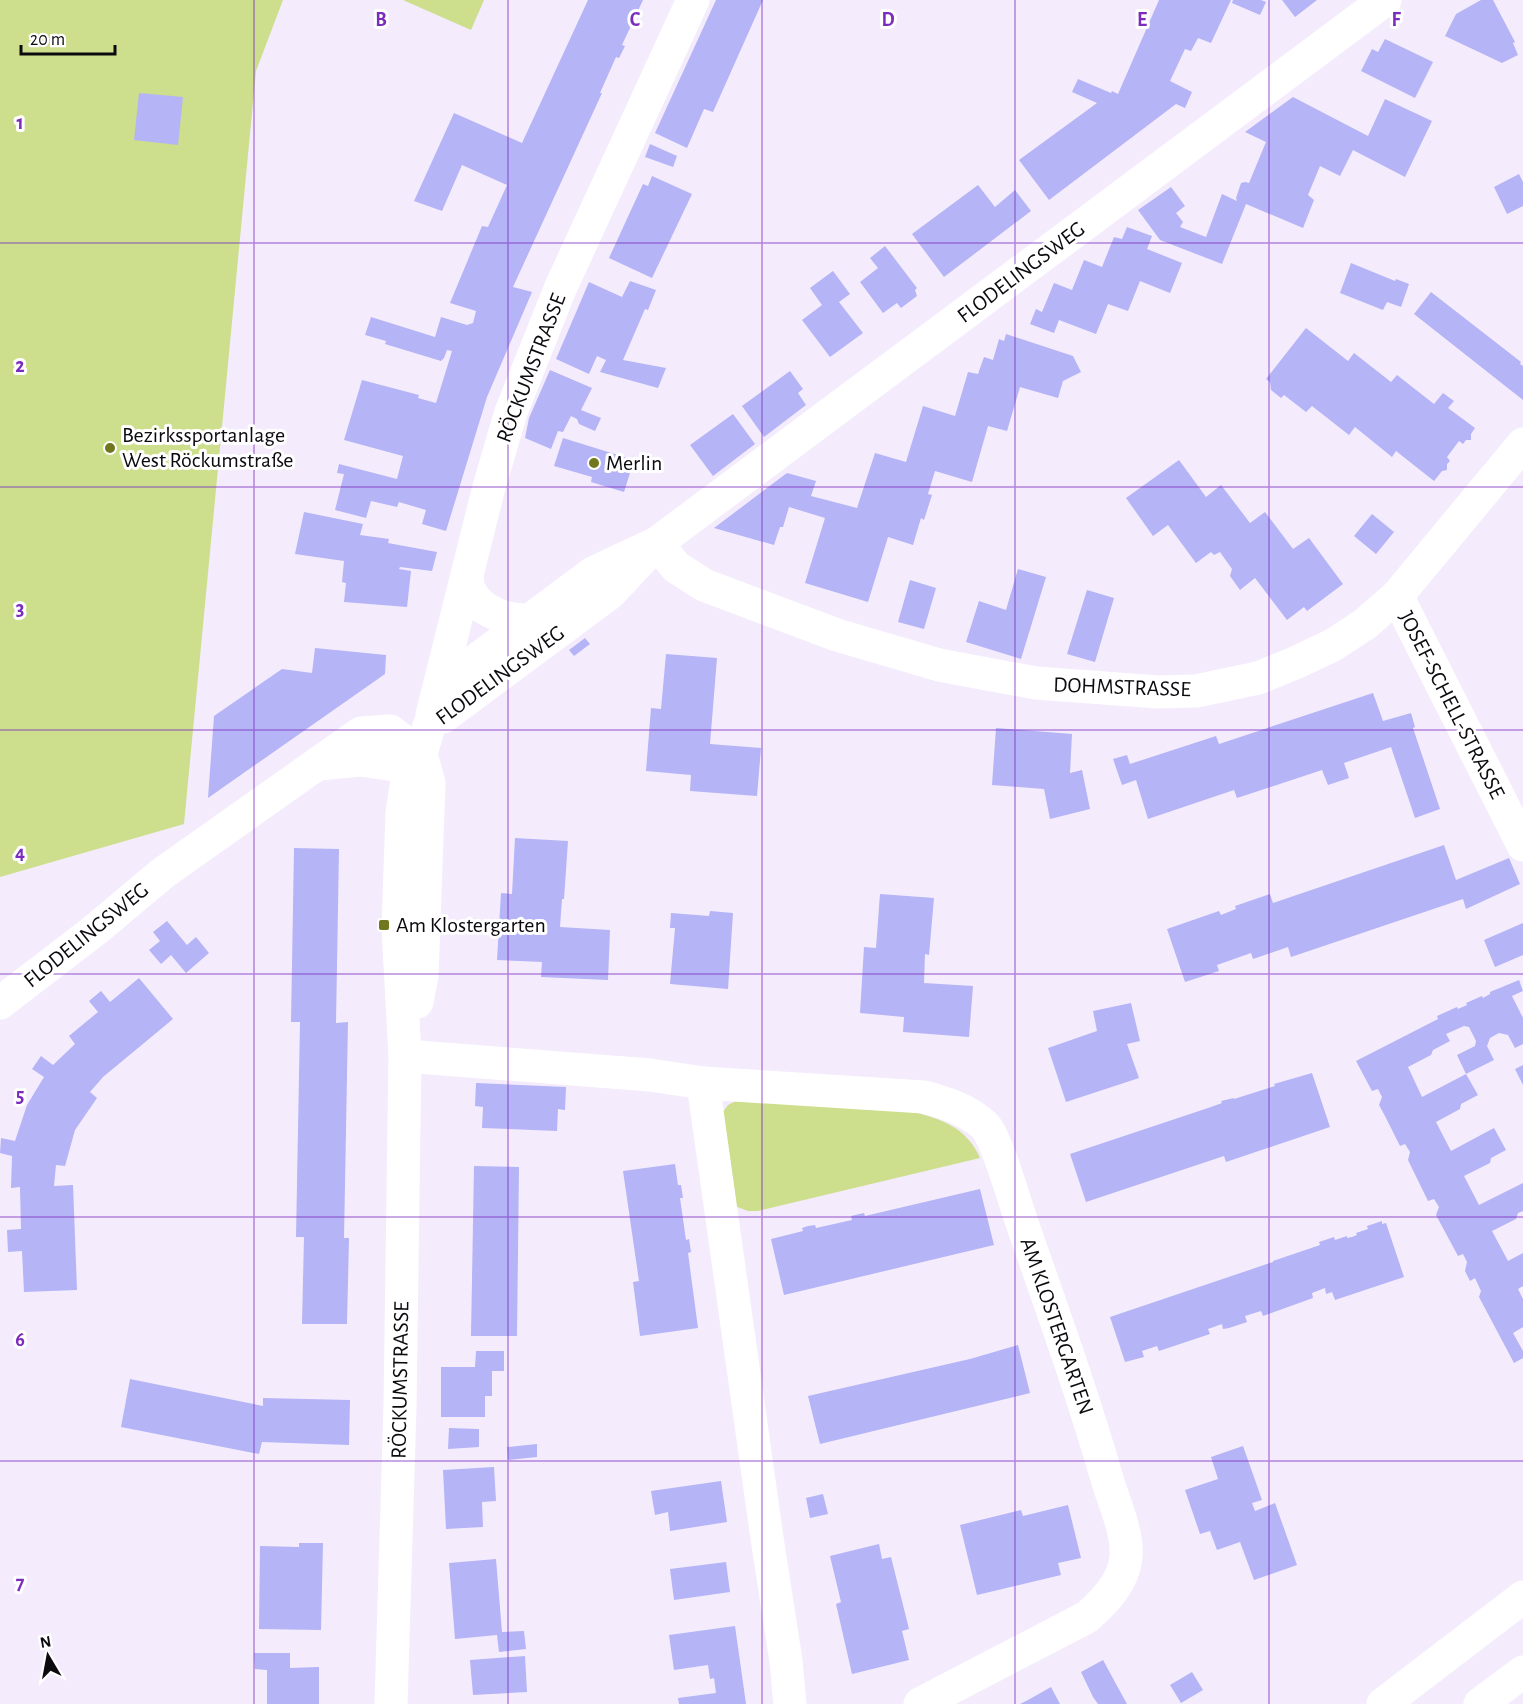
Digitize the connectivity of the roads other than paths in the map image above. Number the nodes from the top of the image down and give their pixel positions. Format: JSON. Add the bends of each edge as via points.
{"nodes":[{"id":1,"x":693,"y":0,"type":"edge"},
{"id":2,"x":1385,"y":0,"type":"edge"},
{"id":3,"x":1523,"y":444,"type":"edge"},
{"id":4,"x":657,"y":543,"type":"junction"},
{"id":5,"x":467,"y":577,"type":"junction"},
{"id":6,"x":1398,"y":597,"type":"junction"},
{"id":7,"x":529,"y":620,"type":"junction"},
{"id":8,"x":425,"y":740,"type":"junction"},
{"id":9,"x":1523,"y":845,"type":"edge"},
{"id":10,"x":0,"y":1003,"type":"edge"},
{"id":11,"x":405,"y":1056,"type":"junction"},
{"id":12,"x":703,"y":1083,"type":"junction"},
{"id":13,"x":1523,"y":1597,"type":"edge"},
{"id":14,"x":1523,"y":1672,"type":"edge"},
{"id":15,"x":391,"y":1704,"type":"edge"},
{"id":16,"x":790,"y":1704,"type":"edge"},
{"id":17,"x":920,"y":1704,"type":"edge"},
{"id":18,"x":1383,"y":1704,"type":"edge"},
{"id":19,"x":1480,"y":1704,"type":"edge"}],
"edges":[{"from":1,"to":5,"type":"main road","name":"RÖCKUMSTRASSE","via":[[560,289],[511,412]]},
{"from":2,"to":4,"type":"main road","name":"FLODELINGSWEG"},
{"from":3,"to":6,"type":"main road","name":"DOHMSTRASSE"},
{"from":4,"to":6,"type":"main road","name":"DOHMSTRASSE","via":[[676,567],[704,585],[846,637],[991,676],[1106,689],[1196,691],[1258,678],[1333,645]]},
{"from":4,"to":7,"type":"main road","name":"FLODELINGSWEG","via":[[593,573]]},
{"from":4,"to":8,"type":"main road","name":"FLODELINGSWEG","via":[[610,592]]},
{"from":5,"to":7,"type":"main road","via":[[470,592],[495,614],[512,621]]},
{"from":5,"to":8,"type":"main road","name":"RÖCKUMSTRASSE"},
{"from":6,"to":9,"type":"main road","name":"JOSEF-SCHELL-STRASSE"},
{"from":7,"to":8,"type":"main road","name":"FLODELINGSWEG","via":[[467,667],[448,693]]},
{"from":8,"to":10,"type":"main road","name":"FLODELINGSWEG","via":[[395,765],[360,760],[320,764],[163,873]]},
{"from":8,"to":11,"type":"main road","name":"RÖCKUMSTRASSE","via":[[408,780],[402,813],[398,927]]},
{"from":11,"to":12,"type":"main road","name":"AM KLOSTERGARTEN","via":[[650,1075]]},
{"from":11,"to":15,"type":"main road","name":"RÖCKUMSTRASSE"},
{"from":12,"to":16,"type":"main road"},
{"from":12,"to":17,"type":"main road","name":"AM KLOSTERGARTEN","via":[[924,1097],[952,1104],[986,1127],[1019,1213],[1104,1467],[1124,1536],[1126,1558],[1121,1576],[1106,1600],[1087,1617]]},
{"from":13,"to":18,"type":"main road"},
{"from":14,"to":19,"type":"main road"}]}
